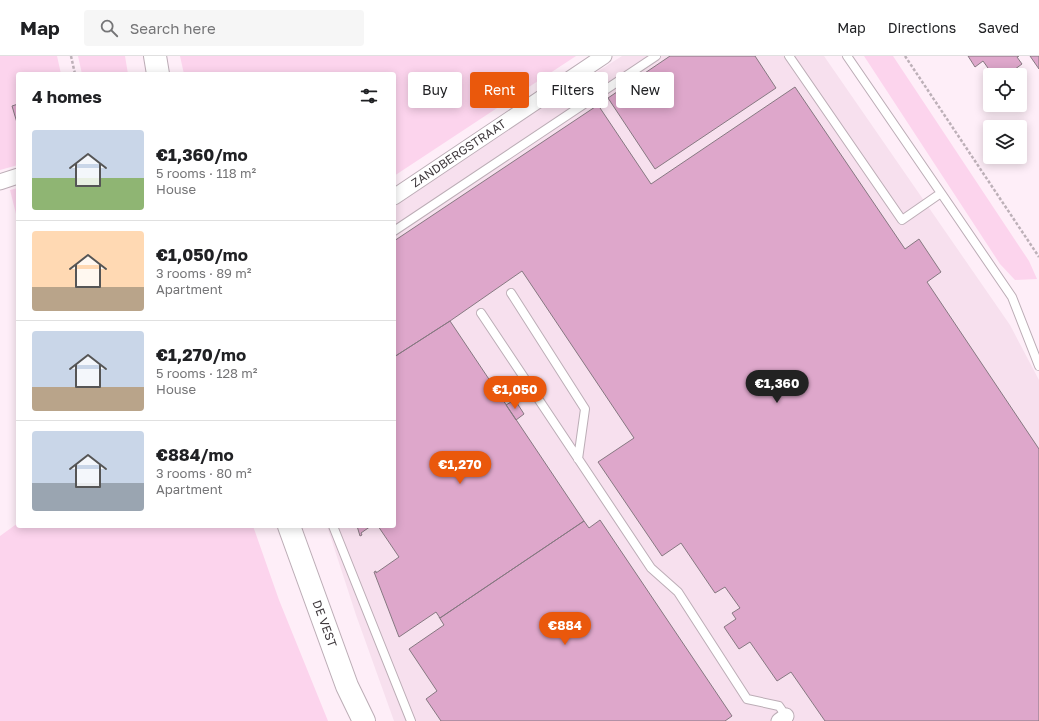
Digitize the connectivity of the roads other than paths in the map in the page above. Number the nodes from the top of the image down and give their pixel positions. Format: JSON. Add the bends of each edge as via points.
{"nodes":[{"id":1,"x":155,"y":56,"type":"edge"},
{"id":2,"x":604,"y":56,"type":"edge"},
{"id":3,"x":656,"y":56,"type":"edge"},
{"id":4,"x":789,"y":56,"type":"edge"},
{"id":5,"x":847,"y":56,"type":"edge"},
{"id":6,"x":158,"y":72,"type":"edge"},
{"id":7,"x":16,"y":177,"type":"edge"},
{"id":8,"x":0,"y":182,"type":"edge"},
{"id":9,"x":941,"y":192,"type":"junction"},
{"id":10,"x":396,"y":196,"type":"edge"},
{"id":11,"x":396,"y":230,"type":"edge"},
{"id":12,"x":511,"y":293,"type":"dead end"},
{"id":13,"x":481,"y":314,"type":"dead end"},
{"id":14,"x":1039,"y":366,"type":"edge"},
{"id":15,"x":578,"y":459,"type":"junction"},
{"id":16,"x":290,"y":528,"type":"edge"},
{"id":17,"x":334,"y":528,"type":"edge"},
{"id":18,"x":785,"y":719,"type":"edge"},
{"id":19,"x":364,"y":721,"type":"edge"},
{"id":20,"x":412,"y":721,"type":"edge"}],
"edges":[{"from":1,"to":6,"type":"main road"},
{"from":2,"to":10,"type":"street","name":"ZANDBERGSTRAAT"},
{"from":3,"to":11,"type":"lane"},
{"from":4,"to":9,"type":"lane","via":[[902,220]]},
{"from":5,"to":9,"type":"lane"},
{"from":7,"to":8,"type":"street"},
{"from":9,"to":14,"type":"lane","via":[[1012,297]]},
{"from":12,"to":15,"type":"lane","via":[[585,409]]},
{"from":13,"to":15,"type":"lane"},
{"from":15,"to":18,"type":"lane","via":[[651,568],[678,592],[747,699],[779,706]]},
{"from":16,"to":19,"type":"main road","name":"DE VEST","via":[[347,686]]},
{"from":17,"to":20,"type":"lane"}]}
